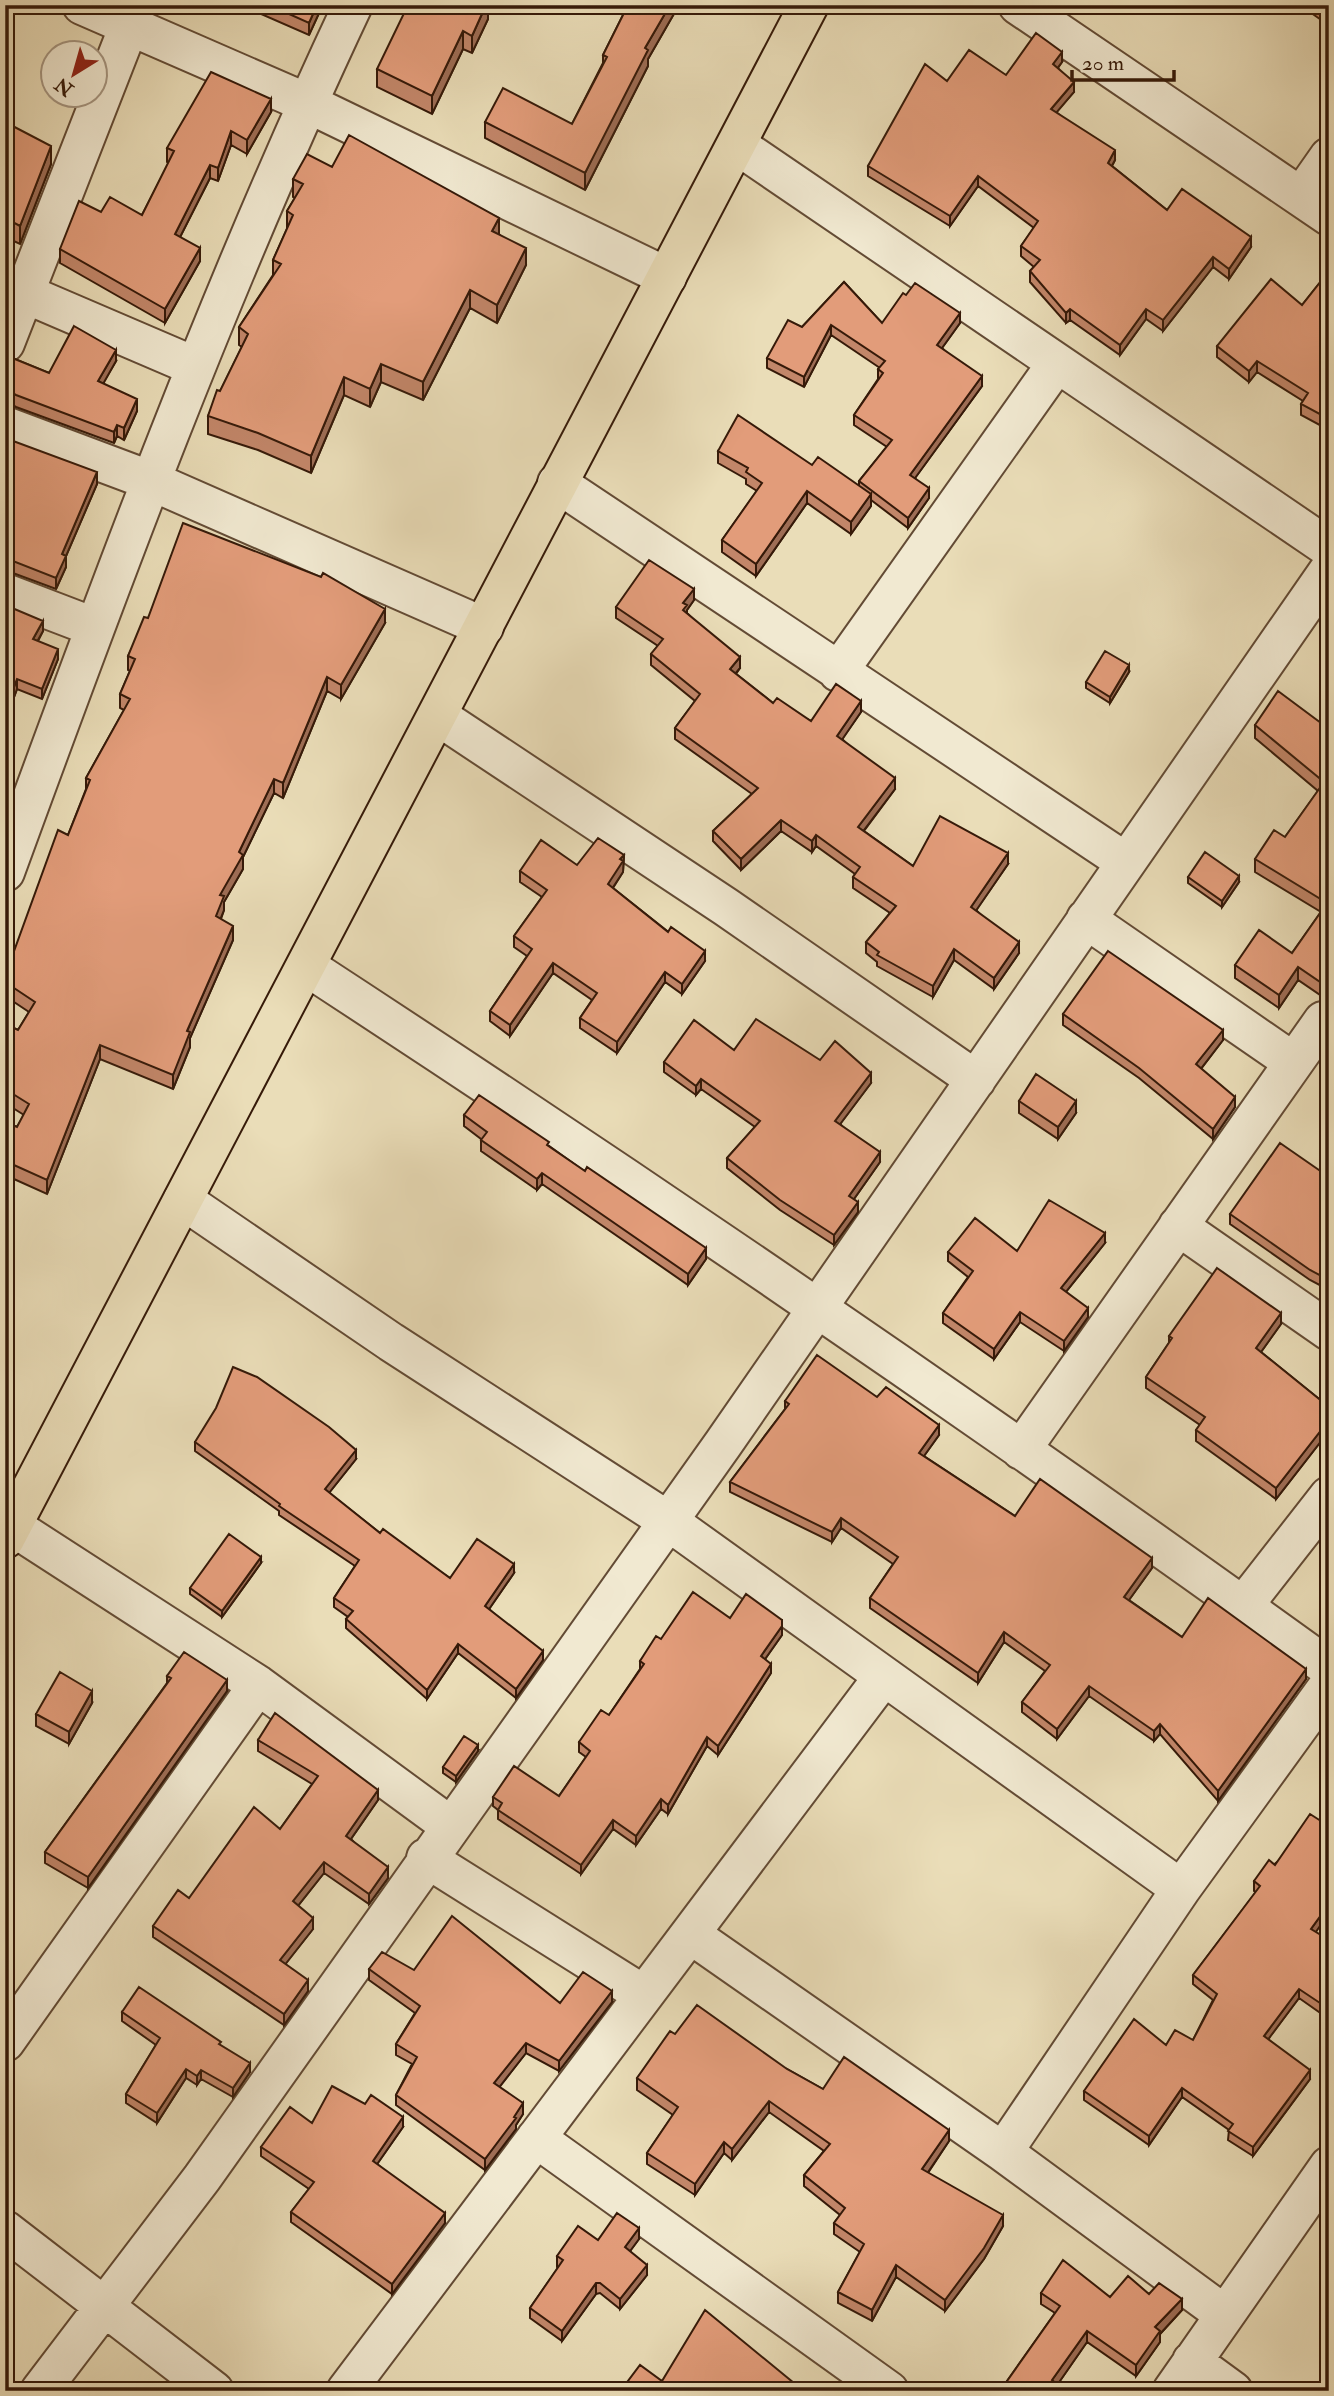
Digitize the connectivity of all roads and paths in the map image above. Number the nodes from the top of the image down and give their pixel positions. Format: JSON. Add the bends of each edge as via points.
{"nodes":[{"id":1,"x":82,"y":5,"type":"edge"},
{"id":2,"x":353,"y":5,"type":"edge"},
{"id":3,"x":809,"y":5,"type":"edge"},
{"id":4,"x":1018,"y":5,"type":"edge"},
{"id":5,"x":130,"y":26,"type":"junction"},
{"id":6,"x":307,"y":103,"type":"junction"},
{"id":7,"x":737,"y":145,"type":"junction"},
{"id":8,"x":1329,"y":157,"type":"edge"},
{"id":9,"x":1315,"y":206,"type":"edge"},
{"id":10,"x":667,"y":277,"type":"junction"},
{"id":11,"x":15,"y":289,"type":"edge"},
{"id":12,"x":5,"y":343,"type":"edge"},
{"id":13,"x":1057,"y":363,"type":"junction"},
{"id":14,"x":194,"y":366,"type":"junction"},
{"id":15,"x":5,"y":426,"type":"edge"},
{"id":16,"x":149,"y":480,"type":"junction"},
{"id":17,"x":557,"y":484,"type":"junction"},
{"id":18,"x":1329,"y":548,"type":"edge"},
{"id":19,"x":1329,"y":570,"type":"edge"},
{"id":20,"x":5,"y":593,"type":"edge"},
{"id":21,"x":94,"y":627,"type":"junction"},
{"id":22,"x":484,"y":627,"type":"junction"},
{"id":23,"x":838,"y":672,"type":"junction"},
{"id":24,"x":438,"y":716,"type":"junction"},
{"id":25,"x":1124,"y":861,"type":"junction"},
{"id":26,"x":5,"y":872,"type":"edge"},
{"id":27,"x":1086,"y":919,"type":"junction"},
{"id":28,"x":306,"y":966,"type":"junction"},
{"id":29,"x":1327,"y":1019,"type":"edge"},
{"id":30,"x":1293,"y":1062,"type":"junction"},
{"id":31,"x":976,"y":1080,"type":"junction"},
{"id":32,"x":183,"y":1200,"type":"junction"},
{"id":33,"x":1178,"y":1226,"type":"junction"},
{"id":34,"x":817,"y":1308,"type":"junction"},
{"id":35,"x":1329,"y":1331,"type":"edge"},
{"id":36,"x":1021,"y":1450,"type":"junction"},
{"id":37,"x":1329,"y":1496,"type":"edge"},
{"id":38,"x":667,"y":1521,"type":"junction"},
{"id":39,"x":9,"y":1533,"type":"edge"},
{"id":40,"x":1243,"y":1606,"type":"junction"},
{"id":41,"x":1329,"y":1668,"type":"edge"},
{"id":42,"x":884,"y":1676,"type":"junction"},
{"id":43,"x":258,"y":1685,"type":"junction"},
{"id":44,"x":1329,"y":1685,"type":"edge"},
{"id":45,"x":449,"y":1825,"type":"junction"},
{"id":46,"x":426,"y":1858,"type":"junction"},
{"id":47,"x":1181,"y":1889,"type":"junction"},
{"id":48,"x":690,"y":1934,"type":"junction"},
{"id":49,"x":644,"y":1995,"type":"junction"},
{"id":50,"x":5,"y":2042,"type":"edge"},
{"id":51,"x":536,"y":2138,"type":"junction"},
{"id":52,"x":1003,"y":2152,"type":"junction"},
{"id":53,"x":1329,"y":2166,"type":"edge"},
{"id":54,"x":5,"y":2230,"type":"edge"},
{"id":55,"x":104,"y":2306,"type":"junction"},
{"id":56,"x":1226,"y":2315,"type":"junction"},
{"id":57,"x":1182,"y":2376,"type":"edge"},
{"id":58,"x":40,"y":2391,"type":"edge"},
{"id":59,"x":214,"y":2391,"type":"edge"},
{"id":60,"x":346,"y":2391,"type":"edge"},
{"id":61,"x":889,"y":2391,"type":"edge"},
{"id":62,"x":1233,"y":2391,"type":"edge"}],
"edges":[{"from":1,"to":5,"type":"street"},
{"from":2,"to":6,"type":"street"},
{"from":3,"to":7,"type":"main road"},
{"from":4,"to":9,"type":"street"},
{"from":5,"to":6,"type":"street"},
{"from":5,"to":11,"type":"street"},
{"from":6,"to":10,"type":"street"},
{"from":6,"to":14,"type":"street"},
{"from":7,"to":10,"type":"main road"},
{"from":7,"to":13,"type":"street"},
{"from":8,"to":9,"type":"street"},
{"from":10,"to":17,"type":"main road"},
{"from":11,"to":12,"type":"street"},
{"from":11,"to":14,"type":"street"},
{"from":13,"to":18,"type":"street"},
{"from":13,"to":23,"type":"street"},
{"from":14,"to":16,"type":"street"},
{"from":15,"to":16,"type":"street"},
{"from":16,"to":21,"type":"street"},
{"from":16,"to":22,"type":"street"},
{"from":17,"to":22,"type":"main road"},
{"from":17,"to":23,"type":"street"},
{"from":19,"to":25,"type":"street"},
{"from":20,"to":21,"type":"street"},
{"from":21,"to":26,"type":"street"},
{"from":22,"to":24,"type":"main road"},
{"from":23,"to":25,"type":"street"},
{"from":24,"to":28,"type":"main road"},
{"from":24,"to":31,"type":"street"},
{"from":25,"to":27,"type":"street"},
{"from":27,"to":30,"type":"street"},
{"from":27,"to":31,"type":"street"},
{"from":28,"to":32,"type":"main road"},
{"from":28,"to":34,"type":"street","via":[[556,1129]]},
{"from":29,"to":30,"type":"street"},
{"from":30,"to":33,"type":"street"},
{"from":31,"to":34,"type":"street"},
{"from":32,"to":38,"type":"street"},
{"from":32,"to":39,"type":"main road"},
{"from":33,"to":35,"type":"street"},
{"from":33,"to":36,"type":"street"},
{"from":34,"to":36,"type":"street"},
{"from":34,"to":38,"type":"street"},
{"from":36,"to":40,"type":"street"},
{"from":37,"to":40,"type":"street"},
{"from":38,"to":42,"type":"street"},
{"from":38,"to":45,"type":"street"},
{"from":39,"to":43,"type":"street"},
{"from":40,"to":41,"type":"street"},
{"from":42,"to":47,"type":"street"},
{"from":42,"to":48,"type":"street"},
{"from":43,"to":45,"type":"street"},
{"from":43,"to":50,"type":"street"},
{"from":44,"to":47,"type":"street"},
{"from":45,"to":46,"type":"street"},
{"from":46,"to":49,"type":"street"},
{"from":46,"to":55,"type":"street","via":[[202,2178]]},
{"from":47,"to":52,"type":"street"},
{"from":48,"to":49,"type":"street"},
{"from":48,"to":52,"type":"street"},
{"from":49,"to":51,"type":"street"},
{"from":51,"to":60,"type":"street"},
{"from":51,"to":61,"type":"street"},
{"from":52,"to":56,"type":"street"},
{"from":53,"to":56,"type":"street"},
{"from":54,"to":55,"type":"street"},
{"from":55,"to":58,"type":"street"},
{"from":55,"to":59,"type":"street"},
{"from":56,"to":57,"type":"street"},
{"from":57,"to":62,"type":"street"}]}
